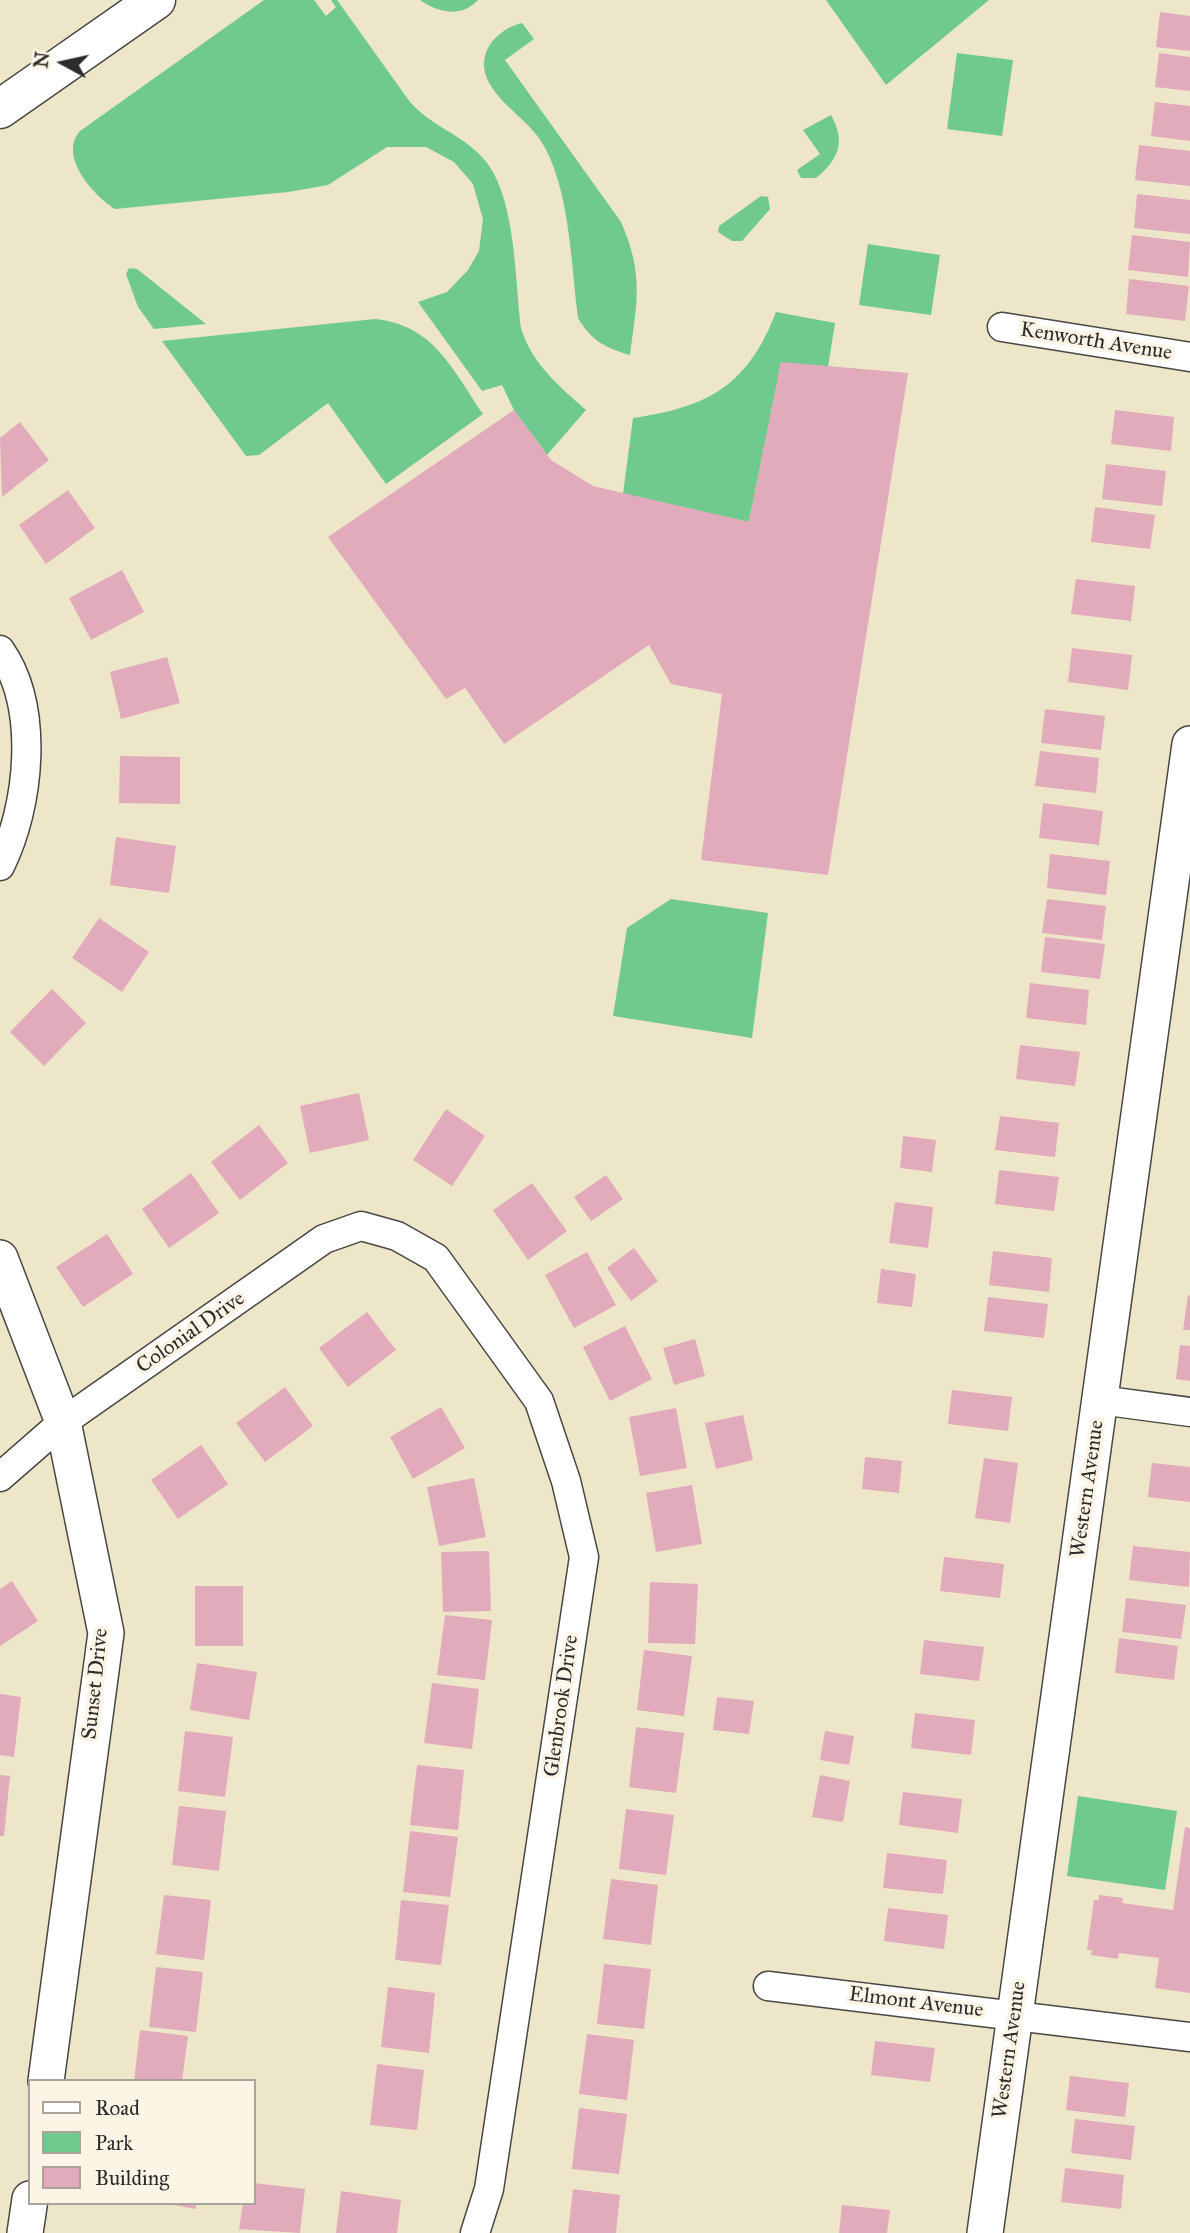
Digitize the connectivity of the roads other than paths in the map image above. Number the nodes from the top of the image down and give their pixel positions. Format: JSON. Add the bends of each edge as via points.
{"nodes":[{"id":1,"x":156,"y":0,"type":"edge"},
{"id":2,"x":0,"y":110,"type":"edge"},
{"id":3,"x":1002,"y":327,"type":"dead end"},
{"id":4,"x":1190,"y":357,"type":"edge"},
{"id":5,"x":0,"y":649,"type":"edge"},
{"id":6,"x":1190,"y":744,"type":"edge"},
{"id":7,"x":0,"y":866,"type":"edge"},
{"id":8,"x":397,"y":1236,"type":"joint"},
{"id":9,"x":0,"y":1258,"type":"edge"},
{"id":10,"x":1100,"y":1400,"type":"junction"},
{"id":11,"x":1190,"y":1412,"type":"edge"},
{"id":12,"x":63,"y":1422,"type":"junction"},
{"id":13,"x":0,"y":1477,"type":"edge"},
{"id":14,"x":768,"y":1986,"type":"dead end"},
{"id":15,"x":1015,"y":2015,"type":"junction"},
{"id":16,"x":1190,"y":2036,"type":"edge"},
{"id":17,"x":46,"y":2079,"type":"edge"},
{"id":18,"x":29,"y":2205,"type":"edge"},
{"id":19,"x":25,"y":2233,"type":"edge"},
{"id":20,"x":475,"y":2233,"type":"edge"},
{"id":21,"x":985,"y":2233,"type":"edge"}],
"edges":[{"from":1,"to":2,"type":"main road"},
{"from":3,"to":4,"type":"street","name":"Kenworth Avenue"},
{"from":5,"to":7,"type":"street","via":[[27,718],[24,788]]},
{"from":6,"to":10,"type":"street","name":"Western Avenue"},
{"from":8,"to":12,"type":"street","name":"Colonial Drive","via":[[360,1226],[324,1240]]},
{"from":8,"to":20,"type":"street","name":"Glenbrook Drive","via":[[436,1258],[539,1402],[566,1481],[584,1557],[489,2189]]},
{"from":9,"to":12,"type":"street","name":"Sunset Drive"},
{"from":10,"to":11,"type":"street"},
{"from":10,"to":15,"type":"street","name":"Western Avenue"},
{"from":12,"to":13,"type":"street","name":"Colonial Drive"},
{"from":12,"to":17,"type":"street","name":"Sunset Drive","via":[[106,1633]]},
{"from":14,"to":15,"type":"street","name":"Elmont Avenue"},
{"from":15,"to":16,"type":"street","name":"Elmont Avenue"},
{"from":15,"to":21,"type":"street","name":"Western Avenue"},
{"from":18,"to":19,"type":"street"}]}
